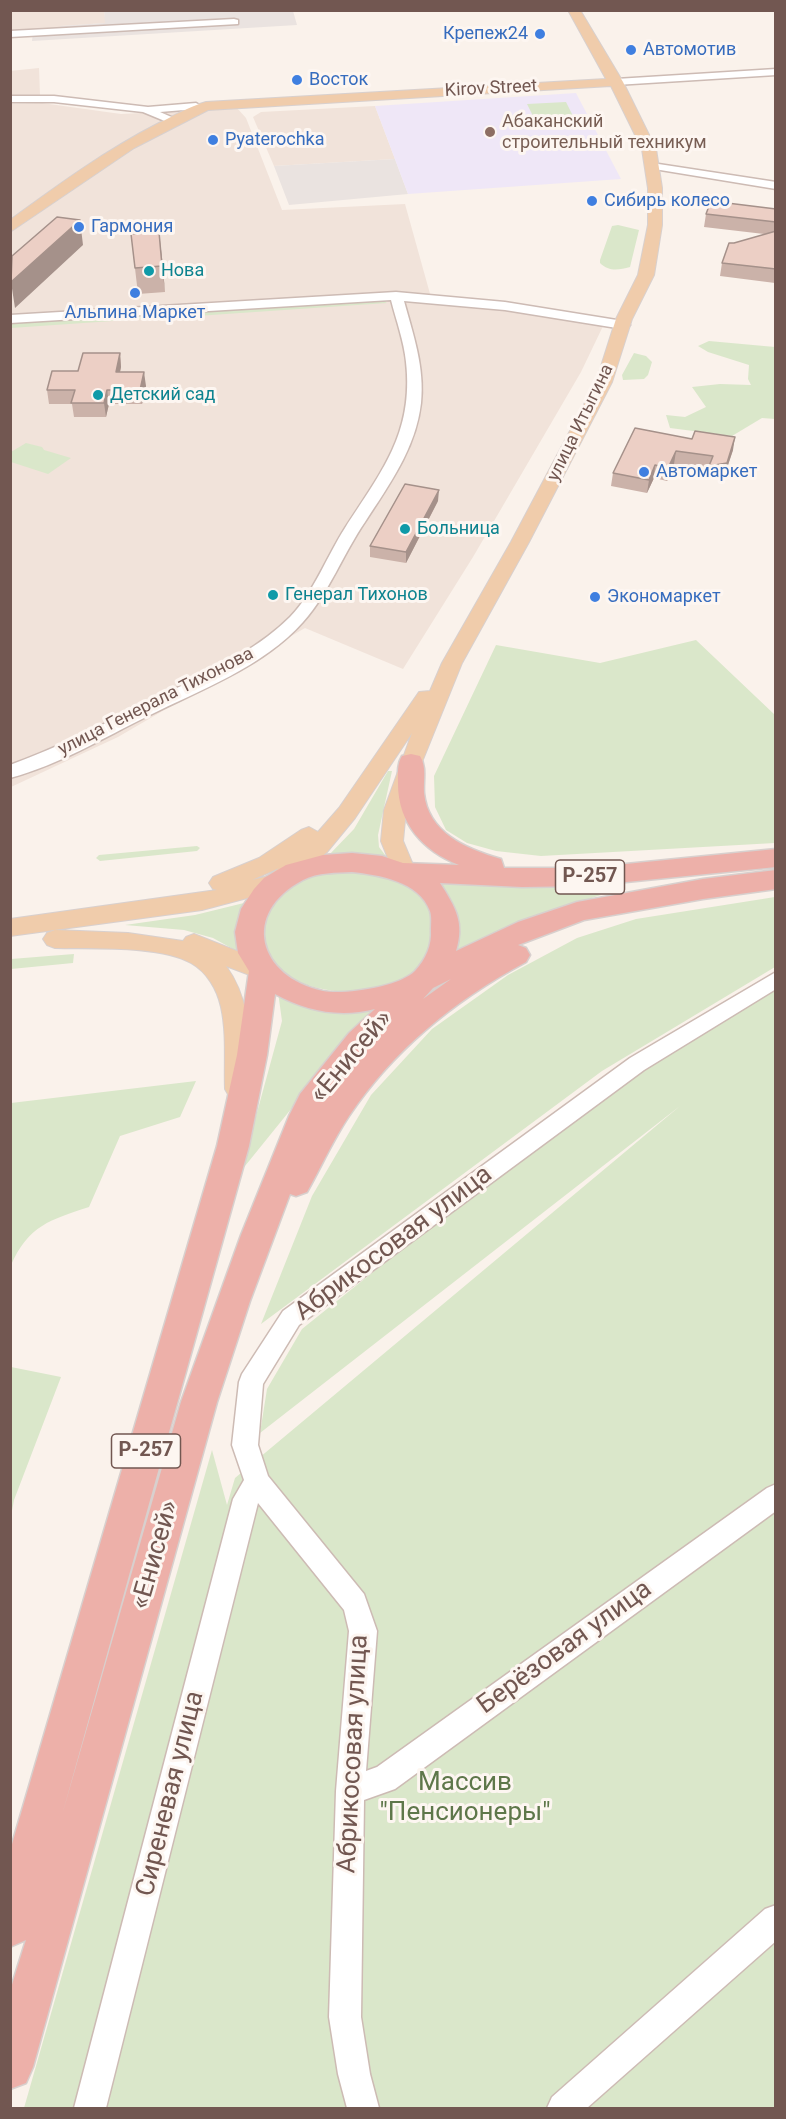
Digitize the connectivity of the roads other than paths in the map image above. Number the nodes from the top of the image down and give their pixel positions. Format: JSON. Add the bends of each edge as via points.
{"nodes":[{"id":1,"x":574,"y":10,"type":"edge"},
{"id":2,"x":234,"y":22,"type":"dead end"},
{"id":3,"x":10,"y":34,"type":"edge"},
{"id":4,"x":776,"y":72,"type":"edge"},
{"id":5,"x":615,"y":82,"type":"junction"},
{"id":6,"x":10,"y":99,"type":"edge"},
{"id":7,"x":201,"y":106,"type":"junction"},
{"id":8,"x":145,"y":109,"type":"junction"},
{"id":9,"x":172,"y":120,"type":"junction"},
{"id":10,"x":652,"y":166,"type":"junction"},
{"id":11,"x":776,"y":186,"type":"edge"},
{"id":12,"x":10,"y":228,"type":"edge"},
{"id":13,"x":396,"y":296,"type":"junction"},
{"id":14,"x":10,"y":319,"type":"edge"},
{"id":15,"x":623,"y":325,"type":"junction"},
{"id":16,"x":452,"y":663,"type":"junction"},
{"id":17,"x":383,"y":760,"type":"junction"},
{"id":18,"x":411,"y":762,"type":"junction"},
{"id":19,"x":10,"y":772,"type":"edge"},
{"id":20,"x":776,"y":858,"type":"edge"},
{"id":21,"x":404,"y":872,"type":"junction"},
{"id":22,"x":586,"y":877,"type":"junction"},
{"id":23,"x":776,"y":879,"type":"edge"},
{"id":24,"x":277,"y":882,"type":"junction"},
{"id":25,"x":690,"y":890,"type":"junction"},
{"id":26,"x":71,"y":920,"type":"junction"},
{"id":27,"x":10,"y":928,"type":"edge"},
{"id":28,"x":55,"y":939,"type":"junction"},
{"id":29,"x":10,"y":942,"type":"edge"},
{"id":30,"x":263,"y":971,"type":"junction"},
{"id":31,"x":776,"y":979,"type":"edge"},
{"id":32,"x":420,"y":982,"type":"junction"},
{"id":33,"x":239,"y":1118,"type":"junction"},
{"id":34,"x":215,"y":1355,"type":"junction"},
{"id":35,"x":257,"y":1482,"type":"junction"},
{"id":36,"x":776,"y":1496,"type":"edge"},
{"id":37,"x":350,"y":1791,"type":"junction"},
{"id":38,"x":776,"y":1920,"type":"edge"},
{"id":39,"x":10,"y":1926,"type":"edge"},
{"id":40,"x":10,"y":2067,"type":"edge"},
{"id":41,"x":90,"y":2109,"type":"edge"},
{"id":42,"x":363,"y":2109,"type":"edge"},
{"id":43,"x":563,"y":2109,"type":"edge"}],
"edges":[{"from":1,"to":5,"type":"main road","name":"улица Итыгина"},
{"from":2,"to":3,"type":"street"},
{"from":4,"to":5,"type":"street","name":"Kirov Street"},
{"from":5,"to":7,"type":"main road","name":"Kirov Street"},
{"from":5,"to":10,"type":"main road","name":"улица Итыгина","via":[[649,149]]},
{"from":6,"to":8,"type":"street","via":[[54,99]]},
{"from":7,"to":8,"type":"street"},
{"from":7,"to":9,"type":"main road","name":"Kirov Street"},
{"from":8,"to":9,"type":"street"},
{"from":9,"to":12,"type":"main road","name":"Kirov Street","via":[[82,175]]},
{"from":10,"to":11,"type":"street"},
{"from":10,"to":15,"type":"main road","name":"улица Итыгина","via":[[652,243],[646,275]]},
{"from":13,"to":14,"type":"street"},
{"from":13,"to":15,"type":"street","via":[[505,306]]},
{"from":13,"to":19,"type":"street","name":"улица Генерала Тихонова","via":[[413,362],[414,403],[405,441],[385,480],[296,620],[232,667],[60,753]]},
{"from":15,"to":16,"type":"main road","name":"улица Итыгина","via":[[604,382]]},
{"from":16,"to":17,"type":"main road","name":"улица Итыгина"},
{"from":16,"to":18,"type":"main road","name":"улица Итыгина"},
{"from":17,"to":24,"type":"main road","name":"улица Итыгина","via":[[319,846]]},
{"from":17,"to":26,"type":"main road","via":[[294,849],[260,868],[205,889]]},
{"from":18,"to":21,"type":"main road","name":"улица Итыгина","via":[[395,810],[392,841]]},
{"from":18,"to":22,"type":"highway","via":[[412,802],[419,822],[453,853],[488,865]]},
{"from":20,"to":22,"type":"highway","name":"«Енисей»","number":"Р-257"},
{"from":21,"to":22,"type":"highway","name":"«Енисей»","number":"Р-257"},
{"from":21,"to":24,"type":"highway","name":"«Енисей»","number":"Р-257","via":[[363,861],[342,861],[301,870]]},
{"from":21,"to":32,"type":"highway","name":"«Енисей»","number":"Р-257","via":[[422,883],[438,901],[446,921],[446,943],[436,964]]},
{"from":23,"to":25,"type":"highway","number":"Р-257"},
{"from":24,"to":26,"type":"main road","via":[[202,902]]},
{"from":24,"to":30,"type":"highway","name":"«Енисей»","number":"Р-257","via":[[258,902],[250,920],[249,939]]},
{"from":25,"to":32,"type":"highway","number":"Р-257","via":[[572,913],[536,926]]},
{"from":25,"to":34,"type":"highway","number":"Р-257","via":[[596,916],[498,964],[416,1021],[371,1064],[328,1122]]},
{"from":26,"to":27,"type":"main road"},
{"from":28,"to":29,"type":"main road"},
{"from":28,"to":30,"type":"main road","via":[[162,936],[191,941]]},
{"from":28,"to":33,"type":"main road","via":[[179,950],[198,956],[211,966],[229,992],[236,1016]]},
{"from":30,"to":32,"type":"highway","name":"«Енисей»","number":"Р-257","via":[[284,987],[325,1001],[371,1001]]},
{"from":30,"to":33,"type":"highway","name":"«Енисей»","number":"Р-257"},
{"from":31,"to":35,"type":"street","name":"Абрикосовая улица","via":[[637,1064],[291,1318],[252,1382],[245,1445]]},
{"from":32,"to":34,"type":"highway","name":"«Енисей»","number":"Р-257","via":[[360,1042],[312,1100],[271,1198]]},
{"from":33,"to":39,"type":"highway","name":"«Енисей»","number":"Р-257","via":[[213,1221]]},
{"from":34,"to":40,"type":"highway","name":"«Енисей»","number":"Р-257"},
{"from":35,"to":37,"type":"street","name":"Абрикосовая улица","via":[[355,1603],[363,1631]]},
{"from":35,"to":41,"type":"street","name":"Сиреневая улица","via":[[246,1499]]},
{"from":36,"to":37,"type":"street","name":"Берёзовая улица","via":[[384,1779]]},
{"from":37,"to":42,"type":"street","name":"Абрикосовая улица","via":[[345,2017]]},
{"from":38,"to":43,"type":"street"}]}
